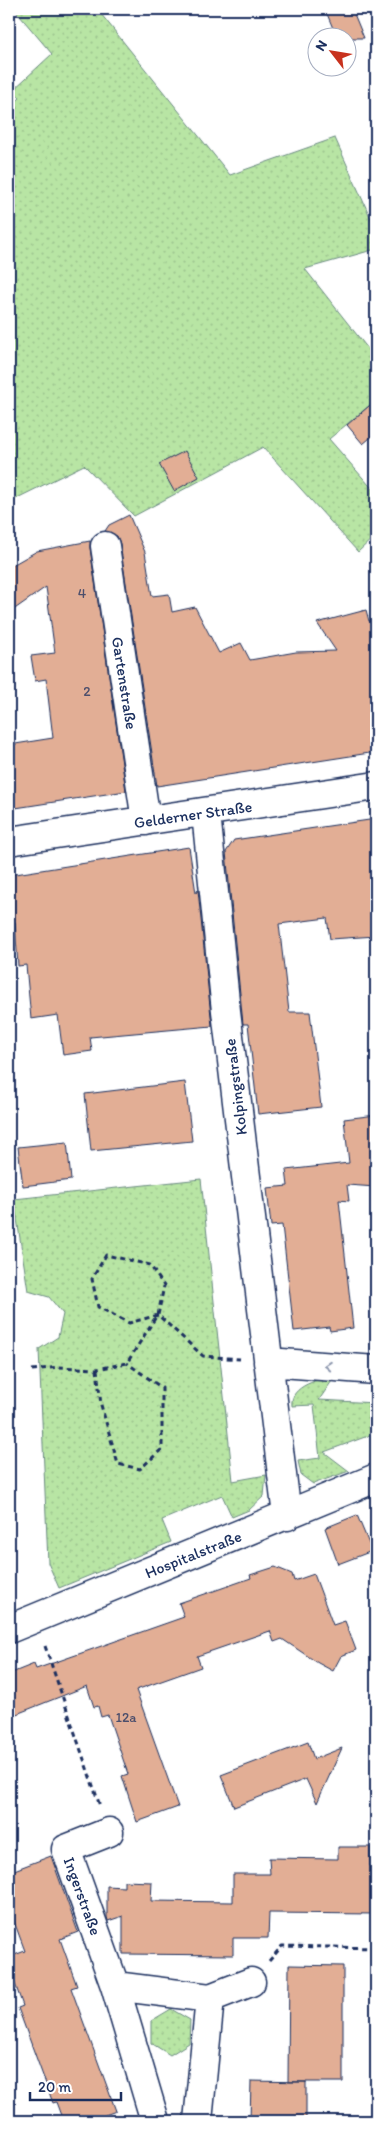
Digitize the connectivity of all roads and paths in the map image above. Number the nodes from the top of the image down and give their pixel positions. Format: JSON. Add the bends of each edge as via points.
{"nodes":[{"id":1,"x":105,"y":546,"type":"dead end"},
{"id":2,"x":376,"y":786,"type":"edge"},
{"id":3,"x":206,"y":813,"type":"junction"},
{"id":4,"x":146,"y":821,"type":"junction"},
{"id":5,"x":9,"y":841,"type":"edge"},
{"id":6,"x":158,"y":1315,"type":"junction"},
{"id":7,"x":268,"y":1362,"type":"junction"},
{"id":8,"x":127,"y":1363,"type":"junction"},
{"id":9,"x":97,"y":1369,"type":"junction"},
{"id":10,"x":32,"y":1370,"type":"dead end"},
{"id":11,"x":376,"y":1370,"type":"edge"},
{"id":12,"x":376,"y":1478,"type":"edge"},
{"id":13,"x":287,"y":1516,"type":"junction"},
{"id":14,"x":35,"y":1618,"type":"junction"},
{"id":15,"x":9,"y":1629,"type":"edge"},
{"id":16,"x":109,"y":1832,"type":"joint"},
{"id":17,"x":376,"y":1948,"type":"edge"},
{"id":18,"x":251,"y":1982,"type":"joint"},
{"id":19,"x":115,"y":1986,"type":"junction"},
{"id":20,"x":210,"y":1998,"type":"junction"},
{"id":21,"x":191,"y":2119,"type":"edge"},
{"id":22,"x":155,"y":2121,"type":"edge"}],
"edges":[{"from":1,"to":4,"type":"street","name":"Gartenstraße"},
{"from":2,"to":3,"type":"street","name":"Gelderner Straße"},
{"from":3,"to":4,"type":"street","name":"Gelderner Straße"},
{"from":3,"to":7,"type":"street","name":"Kolpingstraße"},
{"from":4,"to":5,"type":"street","name":"Gelderner Straße"},
{"from":6,"to":6,"type":"path","via":[[164,1286],[150,1265],[106,1255],[92,1279],[98,1307],[129,1323]]},
{"from":6,"to":7,"type":"path","via":[[203,1356]]},
{"from":6,"to":8,"type":"path"},
{"from":11,"to":7,"type":"street","one_way":true},
{"from":7,"to":13,"type":"street","name":"Kolpingstraße"},
{"from":8,"to":9,"type":"path"},
{"from":8,"to":9,"type":"path","via":[[162,1388],[162,1449],[140,1469],[118,1464],[101,1405]]},
{"from":9,"to":10,"type":"path","via":[[59,1367]]},
{"from":12,"to":13,"type":"street","name":"Hospitalstraße"},
{"from":13,"to":14,"type":"street","name":"Hospitalstraße"},
{"from":14,"to":15,"type":"street","name":"Hospitalstraße"},
{"from":14,"to":16,"type":"path"},
{"from":16,"to":19,"type":"street","name":"Ingerstraße","via":[[66,1848]]},
{"from":17,"to":18,"type":"path","via":[[282,1946]]},
{"from":18,"to":20,"type":"street"},
{"from":19,"to":20,"type":"street"},
{"from":19,"to":22,"type":"street","name":"Ingerstraße"},
{"from":20,"to":21,"type":"street"}]}
